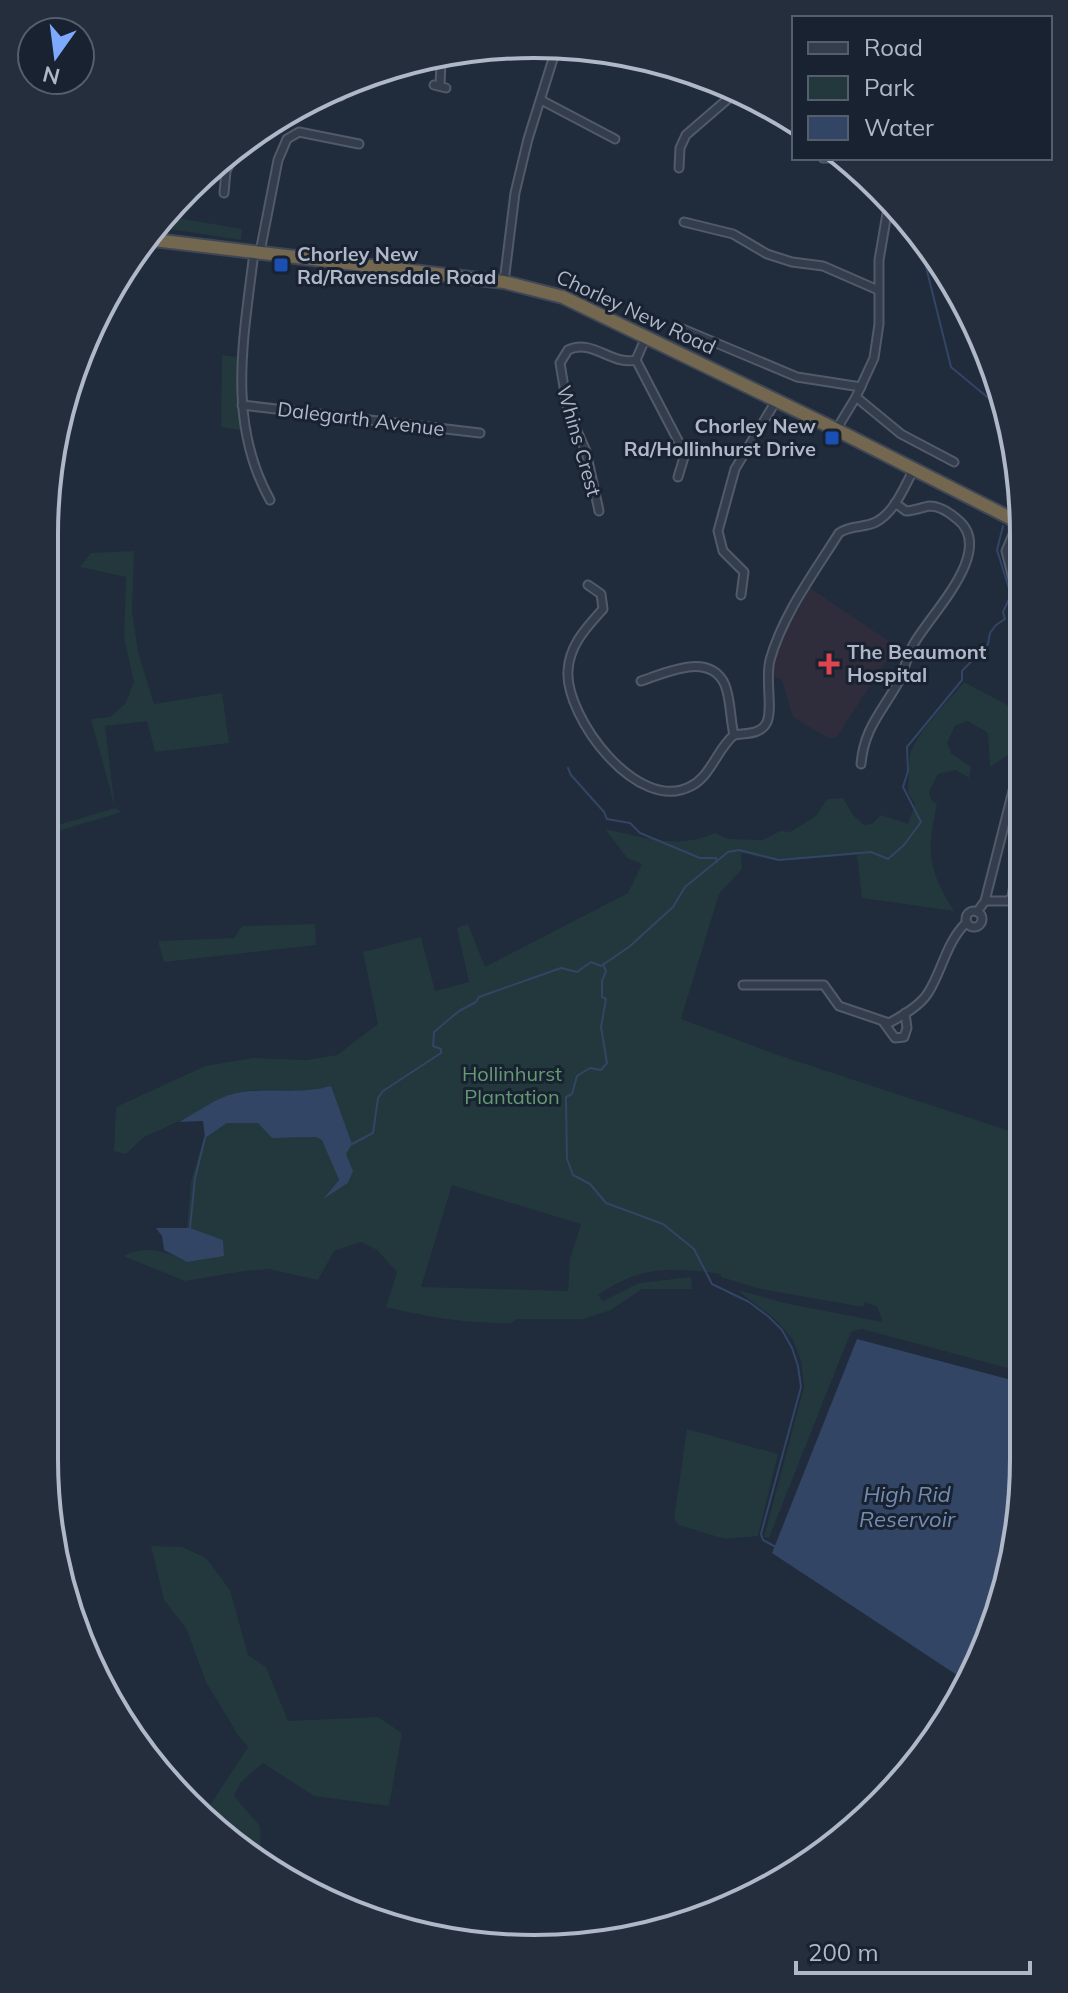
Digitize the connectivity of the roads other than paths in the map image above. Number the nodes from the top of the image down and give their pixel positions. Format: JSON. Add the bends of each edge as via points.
{"nodes":[{"id":1,"x":553,"y":59,"type":"edge"},
{"id":2,"x":441,"y":67,"type":"edge"},
{"id":3,"x":440,"y":86,"type":"dead end"},
{"id":4,"x":728,"y":99,"type":"edge"},
{"id":5,"x":541,"y":100,"type":"junction"},
{"id":6,"x":615,"y":139,"type":"dead end"},
{"id":7,"x":359,"y":144,"type":"dead end"},
{"id":8,"x":679,"y":168,"type":"dead end"},
{"id":9,"x":226,"y":171,"type":"edge"},
{"id":10,"x":224,"y":195,"type":"dead end"},
{"id":11,"x":685,"y":209,"type":"dead end"},
{"id":12,"x":886,"y":214,"type":"edge"},
{"id":13,"x":159,"y":241,"type":"edge"},
{"id":14,"x":257,"y":252,"type":"junction"},
{"id":15,"x":504,"y":282,"type":"junction"},
{"id":16,"x":878,"y":290,"type":"junction"},
{"id":17,"x":678,"y":327,"type":"dead end"},
{"id":18,"x":646,"y":337,"type":"junction"},
{"id":19,"x":636,"y":360,"type":"junction"},
{"id":20,"x":861,"y":387,"type":"junction"},
{"id":21,"x":856,"y":397,"type":"junction"},
{"id":22,"x":776,"y":401,"type":"junction"},
{"id":23,"x":242,"y":405,"type":"junction"},
{"id":24,"x":836,"y":430,"type":"junction"},
{"id":25,"x":480,"y":433,"type":"dead end"},
{"id":26,"x":950,"y":457,"type":"dead end"},
{"id":27,"x":914,"y":469,"type":"junction"},
{"id":28,"x":678,"y":477,"type":"dead end"},
{"id":29,"x":270,"y":500,"type":"dead end"},
{"id":30,"x":895,"y":503,"type":"junction"},
{"id":31,"x":599,"y":511,"type":"dead end"},
{"id":32,"x":1009,"y":517,"type":"edge"},
{"id":33,"x":1010,"y":542,"type":"edge"},
{"id":34,"x":1010,"y":567,"type":"edge"},
{"id":35,"x":588,"y":585,"type":"dead end"},
{"id":36,"x":741,"y":595,"type":"dead end"},
{"id":37,"x":641,"y":681,"type":"dead end"},
{"id":38,"x":734,"y":735,"type":"junction"},
{"id":39,"x":861,"y":764,"type":"dead end"},
{"id":40,"x":1010,"y":802,"type":"edge"},
{"id":41,"x":1010,"y":899,"type":"edge"},
{"id":42,"x":985,"y":901,"type":"junction"},
{"id":43,"x":977,"y":912,"type":"junction"},
{"id":44,"x":967,"y":922,"type":"junction"},
{"id":45,"x":743,"y":985,"type":"dead end"},
{"id":46,"x":905,"y":1013,"type":"junction"},
{"id":47,"x":884,"y":1023,"type":"junction"}],
"edges":[{"from":1,"to":5,"type":"street"},
{"from":2,"to":3,"type":"street"},
{"from":4,"to":8,"type":"street","via":[[686,135]]},
{"from":5,"to":6,"type":"street"},
{"from":5,"to":15,"type":"street","via":[[515,193]]},
{"from":7,"to":14,"type":"street","via":[[299,132],[287,139]]},
{"from":9,"to":10,"type":"street"},
{"from":11,"to":16,"type":"street","via":[[683,224],[733,234],[767,254],[823,266]]},
{"from":12,"to":16,"type":"street"},
{"from":13,"to":14,"type":"highway","name":"Chorley New Road"},
{"from":14,"to":15,"type":"highway","name":"Chorley New Road"},
{"from":14,"to":23,"type":"street","via":[[243,350]]},
{"from":15,"to":18,"type":"highway","name":"Chorley New Road","via":[[563,297]]},
{"from":16,"to":20,"type":"street","via":[[874,358]]},
{"from":17,"to":20,"type":"street","via":[[690,327],[797,377]]},
{"from":18,"to":19,"type":"street"},
{"from":18,"to":22,"type":"highway","name":"Chorley New Road"},
{"from":19,"to":28,"type":"street","via":[[685,454]]},
{"from":19,"to":31,"type":"street","name":"Whins Crest","via":[[619,361],[580,347],[568,350],[560,363],[568,411],[586,451]]},
{"from":20,"to":21,"type":"street"},
{"from":21,"to":24,"type":"street"},
{"from":21,"to":26,"type":"street","via":[[901,434]]},
{"from":22,"to":24,"type":"highway","name":"Chorley New Road"},
{"from":22,"to":36,"type":"street","via":[[735,469],[718,531],[723,551],[745,573]]},
{"from":23,"to":25,"type":"street","name":"Dalegarth Avenue"},
{"from":23,"to":29,"type":"street","via":[[249,455]]},
{"from":24,"to":27,"type":"highway","name":"Chorley New Road"},
{"from":27,"to":30,"type":"street"},
{"from":27,"to":32,"type":"highway","name":"Chorley New Road"},
{"from":30,"to":38,"type":"street","via":[[876,522],[839,533],[776,640],[765,725],[758,732]]},
{"from":30,"to":39,"type":"street","via":[[906,511],[932,506],[943,510],[965,526],[971,545],[950,596],[912,647],[900,679],[865,737]]},
{"from":33,"to":34,"type":"street"},
{"from":35,"to":38,"type":"street","via":[[601,594],[603,609],[576,641],[568,684],[611,761],[641,784],[682,789],[699,780]]},
{"from":37,"to":38,"type":"street","via":[[692,666],[710,670],[724,683]]},
{"from":40,"to":42,"type":"street"},
{"from":41,"to":42,"type":"street"},
{"from":42,"to":43,"type":"street"},
{"from":43,"to":44,"type":"street","via":[[968,914]]},
{"from":43,"to":44,"type":"street","via":[[982,918],[979,925]]},
{"from":44,"to":46,"type":"street","via":[[946,951],[930,991]]},
{"from":45,"to":47,"type":"street","via":[[824,985],[839,1006]]},
{"from":46,"to":47,"type":"street"},
{"from":46,"to":47,"type":"street","via":[[904,1037],[891,1035]]}]}
